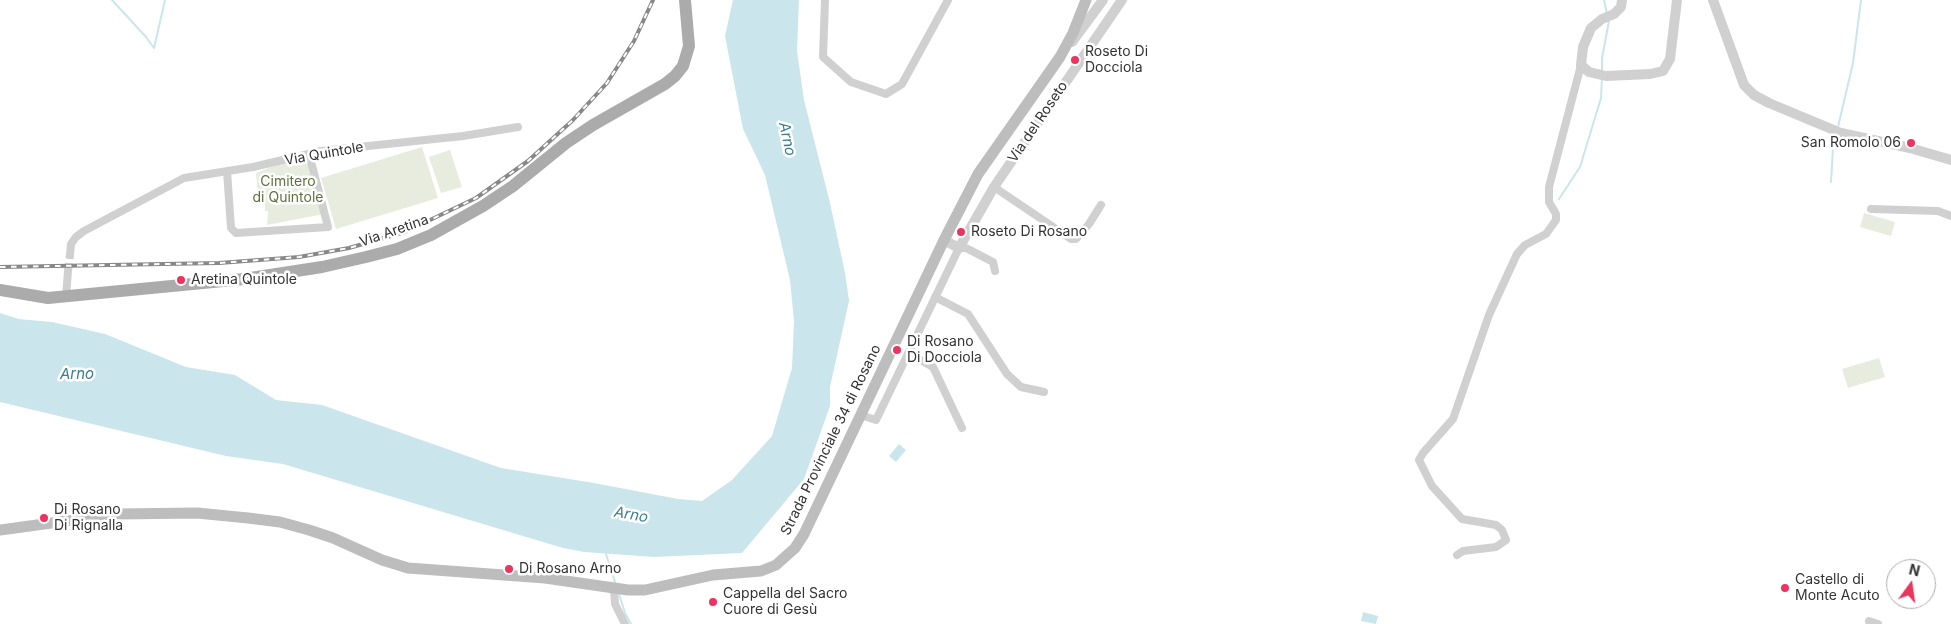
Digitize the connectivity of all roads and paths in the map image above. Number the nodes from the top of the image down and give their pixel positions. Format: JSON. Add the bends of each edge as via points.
{"nodes":[{"id":1,"x":685,"y":0,"type":"edge"},
{"id":2,"x":825,"y":0,"type":"edge"},
{"id":3,"x":948,"y":0,"type":"edge"},
{"id":4,"x":1086,"y":0,"type":"edge"},
{"id":5,"x":1103,"y":0,"type":"edge"},
{"id":6,"x":1122,"y":0,"type":"edge"},
{"id":7,"x":1622,"y":0,"type":"edge"},
{"id":8,"x":1677,"y":0,"type":"edge"},
{"id":9,"x":1713,"y":0,"type":"edge"},
{"id":10,"x":1060,"y":57,"type":"junction"},
{"id":11,"x":1582,"y":66,"type":"junction"},
{"id":12,"x":518,"y":127,"type":"dead end"},
{"id":13,"x":309,"y":154,"type":"junction"},
{"id":14,"x":1951,"y":160,"type":"edge"},
{"id":15,"x":227,"y":171,"type":"junction"},
{"id":16,"x":994,"y":187,"type":"junction"},
{"id":17,"x":1101,"y":205,"type":"dead end"},
{"id":18,"x":1871,"y":209,"type":"dead end"},
{"id":19,"x":1951,"y":216,"type":"edge"},
{"id":20,"x":944,"y":240,"type":"junction"},
{"id":21,"x":959,"y":248,"type":"junction"},
{"id":22,"x":70,"y":255,"type":"tunnel mouth"},
{"id":23,"x":68,"y":271,"type":"tunnel mouth"},
{"id":24,"x":995,"y":272,"type":"dead end"},
{"id":25,"x":0,"y":290,"type":"edge"},
{"id":26,"x":66,"y":297,"type":"junction"},
{"id":27,"x":935,"y":298,"type":"junction"},
{"id":28,"x":908,"y":353,"type":"junction"},
{"id":29,"x":1044,"y":392,"type":"dead end"},
{"id":30,"x":860,"y":415,"type":"junction"},
{"id":31,"x":962,"y":428,"type":"dead end"},
{"id":32,"x":0,"y":530,"type":"edge"},
{"id":33,"x":1457,"y":555,"type":"dead end"},
{"id":34,"x":617,"y":589,"type":"junction"},
{"id":35,"x":1869,"y":621,"type":"dead end"},
{"id":36,"x":624,"y":624,"type":"edge"},
{"id":37,"x":1878,"y":624,"type":"edge"}],
"edges":[{"from":1,"to":26,"type":"main road","name":"Via Aretina","via":[[689,46],[683,66],[675,76],[566,143],[483,206],[431,235],[397,248],[322,267],[244,279]]},
{"from":2,"to":3,"type":"street","via":[[823,58],[851,82],[886,94],[902,84]]},
{"from":4,"to":10,"type":"main road","name":"Strada Provinciale 34 di Rosano"},
{"from":5,"to":10,"type":"street"},
{"from":6,"to":16,"type":"street","name":"Via del Roseto"},
{"from":7,"to":11,"type":"street","via":[[1621,7],[1614,14],[1591,28],[1582,46]]},
{"from":8,"to":11,"type":"street","via":[[1670,59],[1662,71],[1601,75]]},
{"from":9,"to":14,"type":"street","via":[[1744,85],[1754,95],[1841,133]]},
{"from":10,"to":20,"type":"main road","name":"Strada Provinciale 34 di Rosano","via":[[978,174]]},
{"from":11,"to":33,"type":"street","via":[[1549,187],[1549,202],[1556,220],[1546,234],[1525,245],[1517,254],[1489,314],[1453,419],[1419,460],[1432,486],[1462,519],[1496,525],[1506,540],[1496,547]]},
{"from":12,"to":13,"type":"street","name":"Via Quintole"},
{"from":13,"to":15,"type":"street","name":"Via Quintole"},
{"from":13,"to":15,"type":"street","via":[[328,226],[316,229],[236,233],[231,228]]},
{"from":15,"to":22,"type":"street","name":"Via Quintole","via":[[184,178],[84,231],[71,244]]},
{"from":16,"to":17,"type":"street","via":[[1071,239],[1076,239]]},
{"from":16,"to":21,"type":"street","name":"Via del Roseto"},
{"from":18,"to":19,"type":"street","via":[[1938,211]]},
{"from":20,"to":21,"type":"street"},
{"from":20,"to":30,"type":"main road","name":"Strada Provinciale 34 di Rosano"},
{"from":21,"to":24,"type":"street","via":[[966,248],[993,262]]},
{"from":21,"to":27,"type":"street","name":"Via del Roseto"},
{"from":23,"to":26,"type":"street"},
{"from":25,"to":26,"type":"main road","name":"Via Aretina","via":[[34,297]]},
{"from":27,"to":28,"type":"street","name":"Via del Roseto"},
{"from":27,"to":29,"type":"street","via":[[968,314],[1007,374],[1021,387]]},
{"from":28,"to":30,"type":"street","name":"Via del Roseto","via":[[876,420]]},
{"from":28,"to":31,"type":"street","via":[[933,367]]},
{"from":30,"to":34,"type":"main road","name":"Strada Provinciale 34 di Rosano","via":[[804,534],[795,548],[776,565],[762,571],[701,576],[645,590]]},
{"from":32,"to":34,"type":"main road","name":"Strada Provinciale 34 di Rosano","via":[[117,514],[197,513],[280,522],[333,538],[388,563],[408,568],[545,578]]},
{"from":34,"to":36,"type":"street","via":[[615,604]]},
{"from":35,"to":37,"type":"street"}]}
